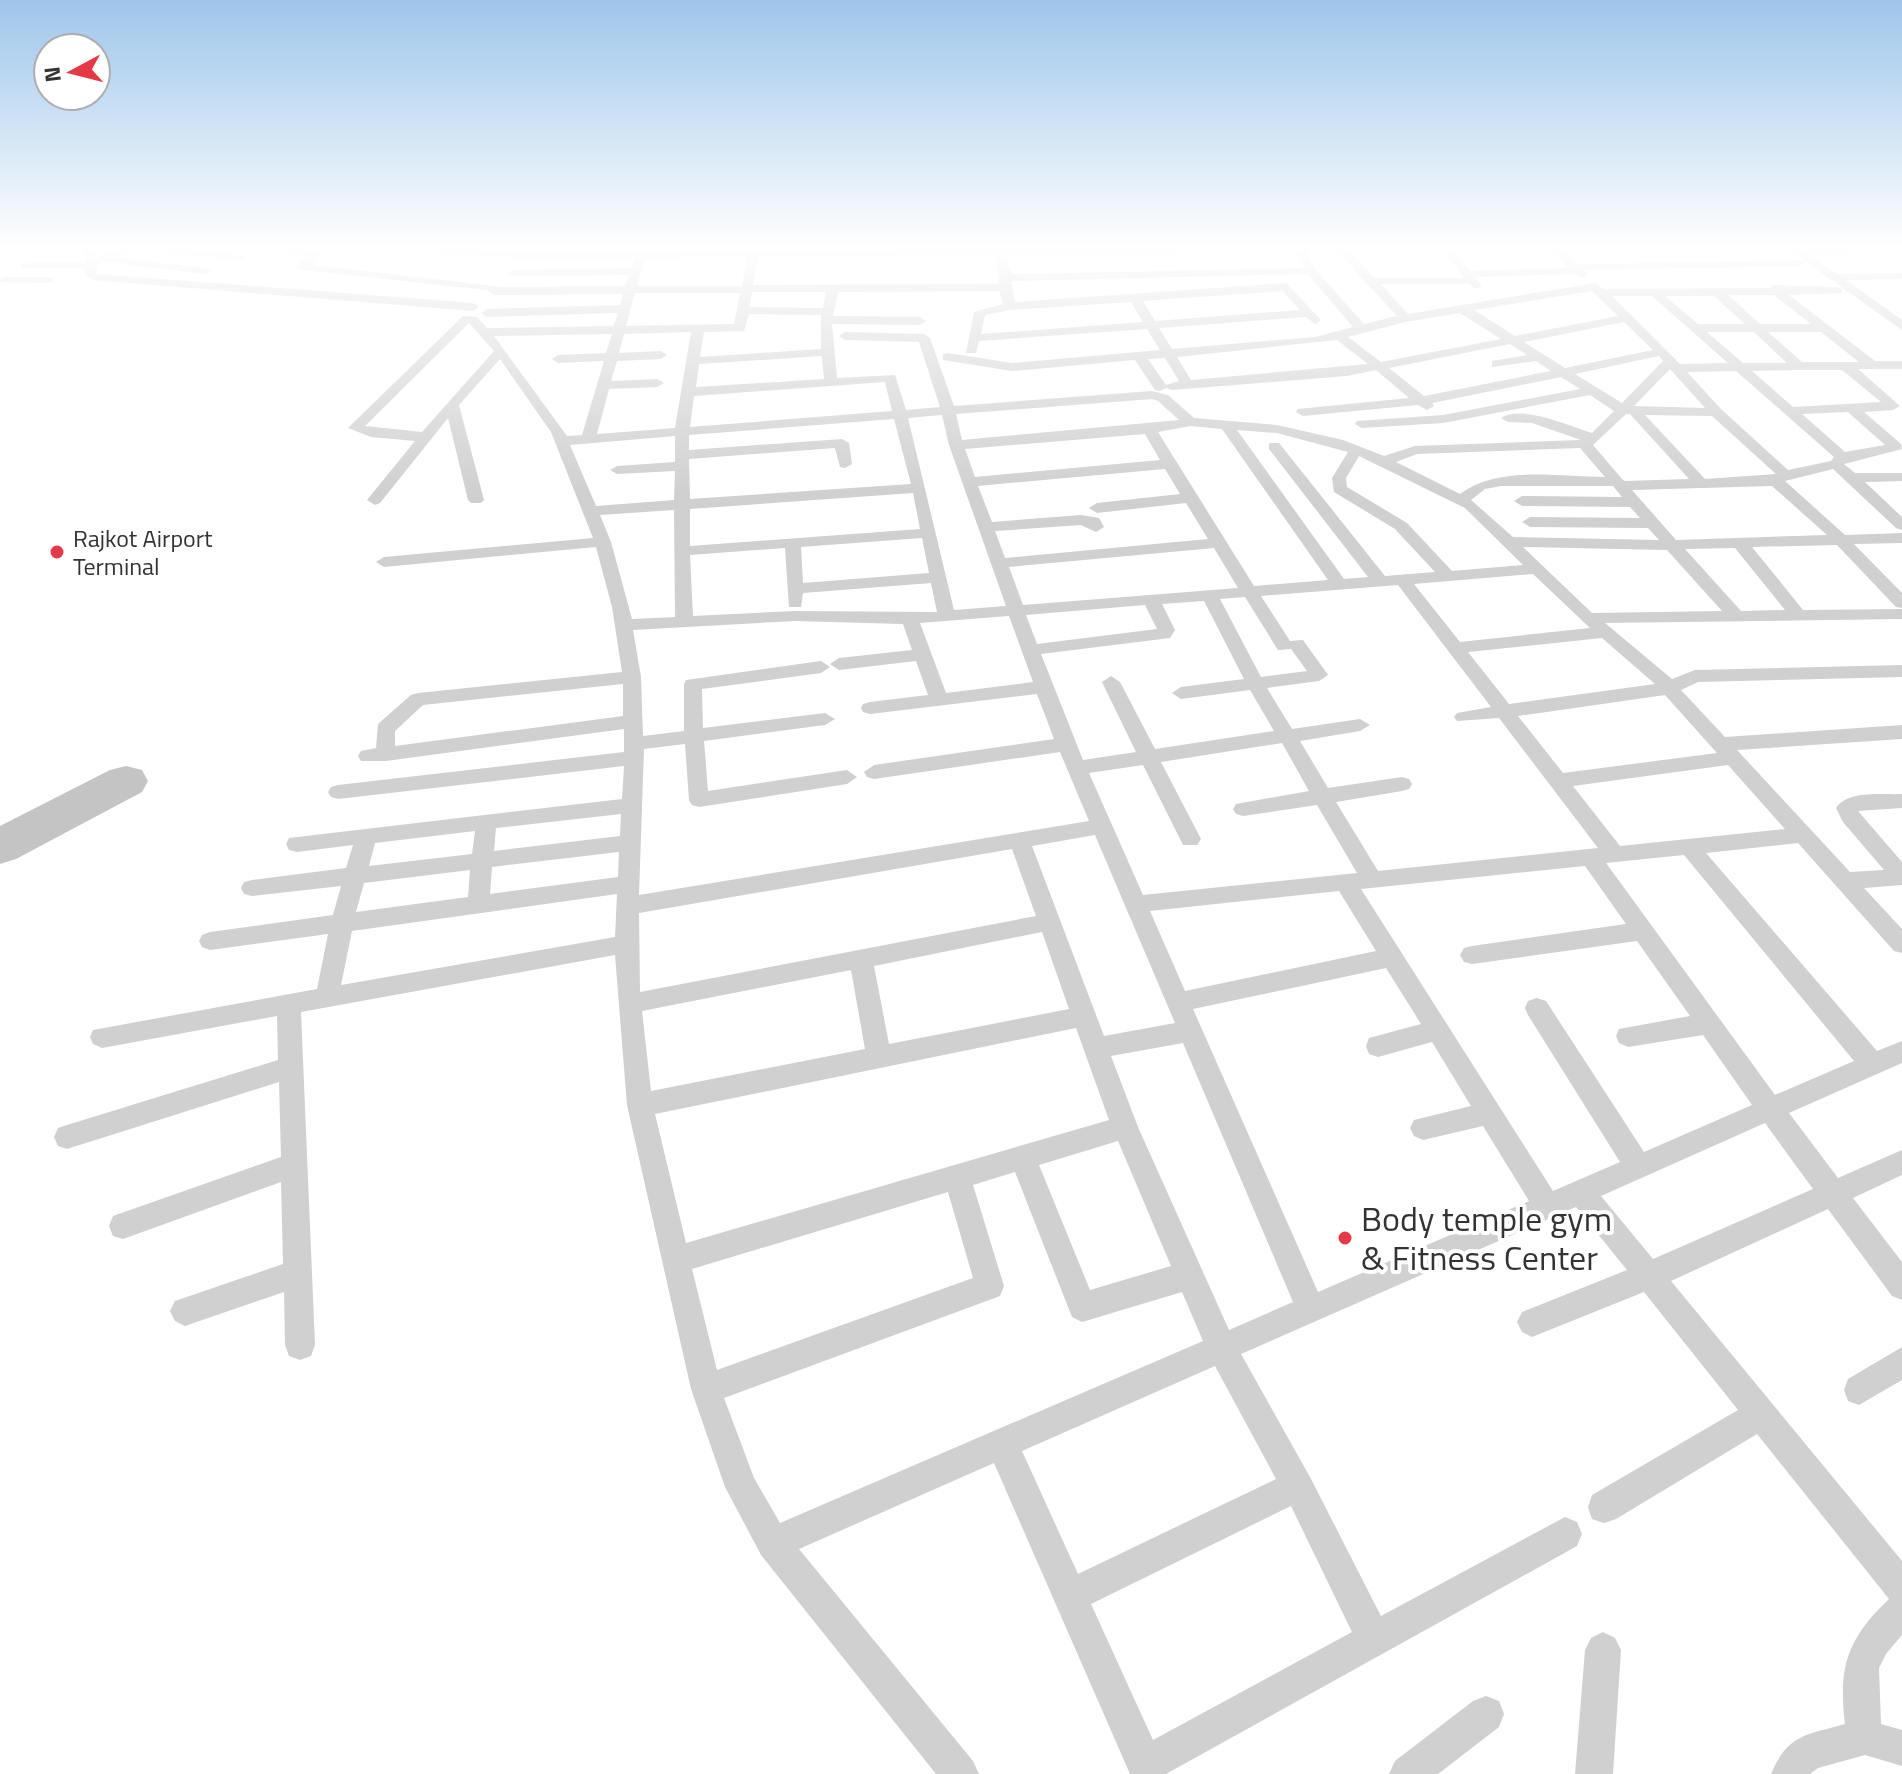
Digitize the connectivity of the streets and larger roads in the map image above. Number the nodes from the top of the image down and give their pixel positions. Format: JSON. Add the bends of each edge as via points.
{"nodes":[{"id":1,"x":473,"y":328,"type":"edge"},
{"id":2,"x":479,"y":328,"type":"edge"},
{"id":3,"x":486,"y":328,"type":"edge"},
{"id":4,"x":584,"y":328,"type":"edge"},
{"id":5,"x":740,"y":328,"type":"edge"},
{"id":6,"x":827,"y":328,"type":"edge"},
{"id":7,"x":922,"y":328,"type":"edge"},
{"id":8,"x":976,"y":328,"type":"edge"},
{"id":9,"x":1114,"y":328,"type":"edge"},
{"id":10,"x":1154,"y":328,"type":"edge"},
{"id":11,"x":1325,"y":328,"type":"edge"},
{"id":12,"x":1361,"y":328,"type":"edge"},
{"id":13,"x":1491,"y":328,"type":"edge"},
{"id":14,"x":1575,"y":328,"type":"edge"},
{"id":15,"x":1637,"y":328,"type":"edge"},
{"id":16,"x":1694,"y":328,"type":"joint"},
{"id":17,"x":1757,"y":328,"type":"junction"},
{"id":18,"x":1822,"y":328,"type":"joint"},
{"id":19,"x":698,"y":329,"type":"junction"},
{"id":20,"x":617,"y":330,"type":"junction"},
{"id":21,"x":845,"y":336,"type":"dead end"},
{"id":22,"x":1335,"y":337,"type":"junction"},
{"id":23,"x":924,"y":338,"type":"junction"},
{"id":24,"x":974,"y":338,"type":"junction"},
{"id":25,"x":1509,"y":340,"type":"junction"},
{"id":26,"x":827,"y":352,"type":"junction"},
{"id":27,"x":1169,"y":353,"type":"junction"},
{"id":28,"x":661,"y":355,"type":"dead end"},
{"id":29,"x":1139,"y":356,"type":"junction"},
{"id":30,"x":610,"y":357,"type":"junction"},
{"id":31,"x":948,"y":357,"type":"dead end"},
{"id":32,"x":1537,"y":357,"type":"junction"},
{"id":33,"x":558,"y":359,"type":"dead end"},
{"id":34,"x":967,"y":360,"type":"junction"},
{"id":35,"x":693,"y":361,"type":"junction"},
{"id":36,"x":1669,"y":361,"type":"junction"},
{"id":37,"x":888,"y":363,"type":"dead end"},
{"id":38,"x":1497,"y":364,"type":"dead end"},
{"id":39,"x":1871,"y":365,"type":"junction"},
{"id":40,"x":1902,"y":365,"type":"edge"},
{"id":41,"x":1379,"y":366,"type":"junction"},
{"id":42,"x":1846,"y":366,"type":"junction"},
{"id":43,"x":1738,"y":367,"type":"junction"},
{"id":44,"x":1801,"y":368,"type":"junction"},
{"id":45,"x":1562,"y":373,"type":"junction"},
{"id":46,"x":890,"y":378,"type":"junction"},
{"id":47,"x":657,"y":383,"type":"dead end"},
{"id":48,"x":831,"y":383,"type":"junction"},
{"id":49,"x":1187,"y":384,"type":"junction"},
{"id":50,"x":602,"y":385,"type":"junction"},
{"id":51,"x":1590,"y":391,"type":"junction"},
{"id":52,"x":688,"y":392,"type":"junction"},
{"id":53,"x":1159,"y":392,"type":"junction"},
{"id":54,"x":1421,"y":401,"type":"junction"},
{"id":55,"x":452,"y":404,"type":"junction"},
{"id":56,"x":1853,"y":409,"type":"junction"},
{"id":57,"x":948,"y":410,"type":"junction"},
{"id":58,"x":1629,"y":411,"type":"junction"},
{"id":59,"x":1788,"y":411,"type":"junction"},
{"id":60,"x":1303,"y":412,"type":"dead end"},
{"id":61,"x":1716,"y":412,"type":"junction"},
{"id":62,"x":898,"y":414,"type":"junction"},
{"id":63,"x":1508,"y":418,"type":"dead end"},
{"id":64,"x":1443,"y":419,"type":"junction"},
{"id":65,"x":1190,"y":422,"type":"junction"},
{"id":66,"x":1362,"y":424,"type":"dead end"},
{"id":67,"x":1226,"y":425,"type":"junction"},
{"id":68,"x":1149,"y":429,"type":"junction"},
{"id":69,"x":682,"y":431,"type":"junction"},
{"id":70,"x":425,"y":437,"type":"junction"},
{"id":71,"x":588,"y":439,"type":"junction"},
{"id":72,"x":562,"y":441,"type":"junction"},
{"id":73,"x":1589,"y":441,"type":"junction"},
{"id":74,"x":956,"y":445,"type":"junction"},
{"id":75,"x":1274,"y":446,"type":"dead end"},
{"id":76,"x":1356,"y":450,"type":"junction"},
{"id":77,"x":682,"y":460,"type":"junction"},
{"id":78,"x":1384,"y":461,"type":"junction"},
{"id":79,"x":1839,"y":461,"type":"junction"},
{"id":80,"x":845,"y":464,"type":"dead end"},
{"id":81,"x":1169,"y":464,"type":"junction"},
{"id":82,"x":617,"y":470,"type":"dead end"},
{"id":83,"x":1902,"y":477,"type":"edge"},
{"id":84,"x":1780,"y":478,"type":"junction"},
{"id":85,"x":1852,"y":478,"type":"junction"},
{"id":86,"x":969,"y":482,"type":"junction"},
{"id":87,"x":1620,"y":484,"type":"junction"},
{"id":88,"x":1703,"y":485,"type":"junction"},
{"id":89,"x":919,"y":488,"type":"junction"},
{"id":90,"x":1190,"y":498,"type":"junction"},
{"id":91,"x":375,"y":500,"type":"dead end"},
{"id":92,"x":476,"y":500,"type":"dead end"},
{"id":93,"x":1461,"y":500,"type":"junction"},
{"id":94,"x":1522,"y":501,"type":"dead end"},
{"id":95,"x":1637,"y":502,"type":"junction"},
{"id":96,"x":682,"y":505,"type":"junction"},
{"id":97,"x":1097,"y":508,"type":"dead end"},
{"id":98,"x":589,"y":511,"type":"junction"},
{"id":99,"x":1530,"y":522,"type":"dead end"},
{"id":100,"x":1654,"y":523,"type":"junction"},
{"id":101,"x":1902,"y":525,"type":"edge"},
{"id":102,"x":986,"y":527,"type":"junction"},
{"id":103,"x":1096,"y":527,"type":"dead end"},
{"id":104,"x":929,"y":533,"type":"junction"},
{"id":105,"x":1902,"y":538,"type":"edge"},
{"id":106,"x":1841,"y":540,"type":"junction"},
{"id":107,"x":603,"y":542,"type":"junction"},
{"id":108,"x":1512,"y":542,"type":"junction"},
{"id":109,"x":793,"y":543,"type":"junction"},
{"id":110,"x":1221,"y":543,"type":"junction"},
{"id":111,"x":1740,"y":543,"type":"junction"},
{"id":112,"x":1672,"y":545,"type":"junction"},
{"id":113,"x":682,"y":551,"type":"junction"},
{"id":114,"x":384,"y":562,"type":"dead end"},
{"id":115,"x":999,"y":563,"type":"junction"},
{"id":116,"x":1534,"y":569,"type":"junction"},
{"id":117,"x":1448,"y":576,"type":"junction"},
{"id":118,"x":938,"y":577,"type":"junction"},
{"id":119,"x":1403,"y":580,"type":"junction"},
{"id":120,"x":1380,"y":581,"type":"junction"},
{"id":121,"x":1339,"y":584,"type":"junction"},
{"id":122,"x":794,"y":589,"type":"junction"},
{"id":123,"x":1251,"y":590,"type":"junction"},
{"id":124,"x":1209,"y":594,"type":"junction"},
{"id":125,"x":1151,"y":600,"type":"junction"},
{"id":126,"x":1902,"y":603,"type":"edge"},
{"id":127,"x":1016,"y":610,"type":"junction"},
{"id":128,"x":1902,"y":614,"type":"edge"},
{"id":129,"x":1735,"y":615,"type":"junction"},
{"id":130,"x":1798,"y":615,"type":"junction"},
{"id":131,"x":795,"y":616,"type":"junction"},
{"id":132,"x":947,"y":616,"type":"junction"},
{"id":133,"x":1588,"y":618,"type":"junction"},
{"id":134,"x":910,"y":619,"type":"junction"},
{"id":135,"x":684,"y":622,"type":"junction"},
{"id":136,"x":624,"y":625,"type":"junction"},
{"id":137,"x":1606,"y":632,"type":"junction"},
{"id":138,"x":1454,"y":648,"type":"junction"},
{"id":139,"x":1030,"y":650,"type":"junction"},
{"id":140,"x":923,"y":655,"type":"junction"},
{"id":141,"x":1902,"y":671,"type":"edge"},
{"id":142,"x":632,"y":677,"type":"junction"},
{"id":143,"x":1111,"y":682,"type":"dead end"},
{"id":144,"x":1256,"y":684,"type":"junction"},
{"id":145,"x":1044,"y":687,"type":"junction"},
{"id":146,"x":1669,"y":688,"type":"junction"},
{"id":147,"x":1181,"y":693,"type":"dead end"},
{"id":148,"x":939,"y":700,"type":"junction"},
{"id":149,"x":870,"y":708,"type":"dead end"},
{"id":150,"x":1504,"y":712,"type":"junction"},
{"id":151,"x":1464,"y":717,"type":"dead end"},
{"id":152,"x":825,"y":719,"type":"dead end"},
{"id":153,"x":1360,"y":725,"type":"dead end"},
{"id":154,"x":1902,"y":732,"type":"edge"},
{"id":155,"x":694,"y":736,"type":"junction"},
{"id":156,"x":1288,"y":737,"type":"junction"},
{"id":157,"x":633,"y":741,"type":"junction"},
{"id":158,"x":1066,"y":744,"type":"junction"},
{"id":159,"x":415,"y":750,"type":"junction"},
{"id":160,"x":1727,"y":751,"type":"junction"},
{"id":161,"x":1149,"y":758,"type":"junction"},
{"id":162,"x":1077,"y":768,"type":"junction"},
{"id":163,"x":874,"y":772,"type":"dead end"},
{"id":164,"x":847,"y":777,"type":"dead end"},
{"id":165,"x":1558,"y":781,"type":"junction"},
{"id":166,"x":412,"y":784,"type":"junction"},
{"id":167,"x":1402,"y":784,"type":"dead end"},
{"id":168,"x":338,"y":792,"type":"dead end"},
{"id":169,"x":1324,"y":797,"type":"junction"},
{"id":170,"x":1902,"y":801,"type":"edge"},
{"id":171,"x":631,"y":805,"type":"junction"},
{"id":172,"x":1243,"y":809,"type":"dead end"},
{"id":173,"x":486,"y":821,"type":"junction"},
{"id":174,"x":1102,"y":826,"type":"junction"},
{"id":175,"x":1804,"y":835,"type":"junction"},
{"id":176,"x":366,"y":836,"type":"junction"},
{"id":177,"x":1019,"y":839,"type":"junction"},
{"id":178,"x":1190,"y":839,"type":"dead end"},
{"id":179,"x":629,"y":843,"type":"junction"},
{"id":180,"x":297,"y":844,"type":"dead end"},
{"id":181,"x":1689,"y":847,"type":"junction"},
{"id":182,"x":1614,"y":854,"type":"junction"},
{"id":183,"x":1590,"y":857,"type":"junction"},
{"id":184,"x":481,"y":860,"type":"junction"},
{"id":185,"x":357,"y":875,"type":"junction"},
{"id":186,"x":1902,"y":876,"type":"edge"},
{"id":187,"x":1372,"y":879,"type":"junction"},
{"id":188,"x":1846,"y":881,"type":"junction"},
{"id":189,"x":1345,"y":882,"type":"junction"},
{"id":190,"x":252,"y":888,"type":"dead end"},
{"id":191,"x":628,"y":895,"type":"junction"},
{"id":192,"x":478,"y":904,"type":"junction"},
{"id":193,"x":1135,"y":904,"type":"junction"},
{"id":194,"x":1049,"y":922,"type":"junction"},
{"id":195,"x":342,"y":923,"type":"junction"},
{"id":196,"x":1894,"y":925,"type":"edge"},
{"id":197,"x":1642,"y":931,"type":"junction"},
{"id":198,"x":210,"y":941,"type":"dead end"},
{"id":199,"x":626,"y":944,"type":"junction"},
{"id":200,"x":1902,"y":944,"type":"edge"},
{"id":201,"x":1472,"y":955,"type":"dead end"},
{"id":202,"x":1392,"y":957,"type":"junction"},
{"id":203,"x":861,"y":958,"type":"junction"},
{"id":204,"x":327,"y":996,"type":"junction"},
{"id":205,"x":1178,"y":1002,"type":"junction"},
{"id":206,"x":289,"y":1003,"type":"junction"},
{"id":207,"x":629,"y":1004,"type":"junction"},
{"id":208,"x":1537,"y":1008,"type":"dead end"},
{"id":209,"x":1084,"y":1016,"type":"junction"},
{"id":210,"x":1709,"y":1024,"type":"junction"},
{"id":211,"x":1438,"y":1030,"type":"junction"},
{"id":212,"x":1191,"y":1031,"type":"junction"},
{"id":213,"x":1628,"y":1036,"type":"dead end"},
{"id":214,"x":102,"y":1037,"type":"dead end"},
{"id":215,"x":1378,"y":1046,"type":"dead end"},
{"id":216,"x":1095,"y":1048,"type":"junction"},
{"id":217,"x":1902,"y":1052,"type":"edge"},
{"id":218,"x":879,"y":1058,"type":"junction"},
{"id":219,"x":1873,"y":1065,"type":"junction"},
{"id":220,"x":291,"y":1067,"type":"junction"},
{"id":221,"x":640,"y":1105,"type":"junction"},
{"id":222,"x":1770,"y":1109,"type":"junction"},
{"id":223,"x":1490,"y":1113,"type":"junction"},
{"id":224,"x":1125,"y":1127,"type":"junction"},
{"id":225,"x":1423,"y":1128,"type":"dead end"},
{"id":226,"x":67,"y":1137,"type":"dead end"},
{"id":227,"x":1022,"y":1157,"type":"junction"},
{"id":228,"x":1902,"y":1162,"type":"edge"},
{"id":229,"x":294,"y":1165,"type":"junction"},
{"id":230,"x":1638,"y":1166,"type":"junction"},
{"id":231,"x":957,"y":1176,"type":"junction"},
{"id":232,"x":1580,"y":1191,"type":"junction"},
{"id":233,"x":1832,"y":1193,"type":"junction"},
{"id":234,"x":1547,"y":1205,"type":"junction"},
{"id":235,"x":123,"y":1226,"type":"dead end"},
{"id":236,"x":1893,"y":1254,"type":"edge"},
{"id":237,"x":677,"y":1260,"type":"junction"},
{"id":238,"x":298,"y":1273,"type":"junction"},
{"id":239,"x":1190,"y":1275,"type":"junction"},
{"id":240,"x":1649,"y":1276,"type":"junction"},
{"id":241,"x":1902,"y":1286,"type":"edge"},
{"id":242,"x":1310,"y":1307,"type":"junction"},
{"id":243,"x":185,"y":1311,"type":"dead end"},
{"id":244,"x":1532,"y":1322,"type":"dead end"},
{"id":245,"x":300,"y":1345,"type":"dead end"},
{"id":246,"x":1221,"y":1347,"type":"junction"},
{"id":247,"x":1902,"y":1362,"type":"edge"},
{"id":248,"x":706,"y":1389,"type":"junction"},
{"id":249,"x":1859,"y":1390,"type":"dead end"},
{"id":250,"x":1761,"y":1414,"type":"junction"},
{"id":251,"x":1002,"y":1443,"type":"junction"},
{"id":252,"x":1297,"y":1486,"type":"junction"},
{"id":253,"x":1604,"y":1507,"type":"dead end"},
{"id":254,"x":1565,"y":1534,"type":"dead end"},
{"id":255,"x":773,"y":1543,"type":"junction"},
{"id":256,"x":1902,"y":1588,"type":"edge"},
{"id":257,"x":1070,"y":1596,"type":"junction"},
{"id":258,"x":1902,"y":1611,"type":"edge"},
{"id":259,"x":1374,"y":1639,"type":"junction"},
{"id":260,"x":1603,"y":1650,"type":"dead end"},
{"id":261,"x":1486,"y":1714,"type":"dead end"},
{"id":262,"x":1865,"y":1737,"type":"junction"},
{"id":263,"x":1902,"y":1748,"type":"edge"},
{"id":264,"x":960,"y":1774,"type":"edge"},
{"id":265,"x":1408,"y":1774,"type":"edge"},
{"id":266,"x":1594,"y":1774,"type":"edge"},
{"id":267,"x":1790,"y":1774,"type":"edge"}],
"edges":[{"from":1,"to":70,"type":"street","via":[[355,428]]},
{"from":2,"to":55,"type":"street"},
{"from":3,"to":72,"type":"street"},
{"from":4,"to":20,"type":"street"},
{"from":5,"to":19,"type":"street"},
{"from":6,"to":26,"type":"street"},
{"from":7,"to":23,"type":"street"},
{"from":8,"to":24,"type":"street"},
{"from":9,"to":24,"type":"street"},
{"from":10,"to":27,"type":"street"},
{"from":11,"to":22,"type":"street"},
{"from":12,"to":22,"type":"street"},
{"from":13,"to":25,"type":"street"},
{"from":14,"to":25,"type":"street"},
{"from":15,"to":36,"type":"street"},
{"from":16,"to":17,"type":"street"},
{"from":16,"to":43,"type":"street"},
{"from":17,"to":18,"type":"street"},
{"from":17,"to":44,"type":"street"},
{"from":18,"to":39,"type":"street"},
{"from":19,"to":20,"type":"street"},
{"from":19,"to":35,"type":"street"},
{"from":20,"to":30,"type":"street"},
{"from":21,"to":23,"type":"street"},
{"from":22,"to":27,"type":"street"},
{"from":22,"to":41,"type":"street"},
{"from":23,"to":57,"type":"street"},
{"from":24,"to":34,"type":"street"},
{"from":25,"to":32,"type":"street"},
{"from":25,"to":41,"type":"street"},
{"from":26,"to":35,"type":"street"},
{"from":26,"to":48,"type":"street"},
{"from":27,"to":29,"type":"street"},
{"from":27,"to":49,"type":"street"},
{"from":28,"to":30,"type":"street"},
{"from":29,"to":34,"type":"street","via":[[1012,367]]},
{"from":29,"to":53,"type":"street"},
{"from":30,"to":33,"type":"street"},
{"from":30,"to":50,"type":"street"},
{"from":31,"to":34,"type":"street"},
{"from":32,"to":38,"type":"street"},
{"from":32,"to":45,"type":"street"},
{"from":35,"to":52,"type":"street"},
{"from":36,"to":43,"type":"street"},
{"from":36,"to":45,"type":"street"},
{"from":36,"to":58,"type":"street"},
{"from":36,"to":61,"type":"street"},
{"from":37,"to":46,"type":"street"},
{"from":39,"to":40,"type":"street"},
{"from":39,"to":42,"type":"street"},
{"from":41,"to":49,"type":"street"},
{"from":41,"to":54,"type":"street"},
{"from":42,"to":44,"type":"street"},
{"from":42,"to":56,"type":"street","via":[[1893,406]]},
{"from":43,"to":44,"type":"street"},
{"from":43,"to":59,"type":"street"},
{"from":45,"to":51,"type":"street"},
{"from":45,"to":54,"type":"street"},
{"from":46,"to":48,"type":"street"},
{"from":46,"to":62,"type":"street"},
{"from":47,"to":50,"type":"street"},
{"from":48,"to":52,"type":"street"},
{"from":49,"to":53,"type":"street"},
{"from":50,"to":71,"type":"street"},
{"from":51,"to":58,"type":"street"},
{"from":51,"to":64,"type":"street"},
{"from":52,"to":69,"type":"street"},
{"from":53,"to":57,"type":"street"},
{"from":53,"to":65,"type":"street"},
{"from":54,"to":60,"type":"street"},
{"from":54,"to":64,"type":"street"},
{"from":55,"to":70,"type":"street"},
{"from":55,"to":92,"type":"street"},
{"from":56,"to":59,"type":"street"},
{"from":56,"to":79,"type":"street","via":[[1896,447]]},
{"from":57,"to":62,"type":"street"},
{"from":57,"to":74,"type":"street"},
{"from":58,"to":61,"type":"street"},
{"from":58,"to":73,"type":"street"},
{"from":58,"to":88,"type":"street"},
{"from":59,"to":79,"type":"street"},
{"from":61,"to":84,"type":"street"},
{"from":62,"to":69,"type":"street"},
{"from":62,"to":89,"type":"street"},
{"from":63,"to":73,"type":"street","via":[[1533,419]]},
{"from":64,"to":66,"type":"street"},
{"from":65,"to":67,"type":"street"},
{"from":65,"to":68,"type":"street"},
{"from":67,"to":76,"type":"street","via":[[1299,433]]},
{"from":67,"to":121,"type":"street"},
{"from":68,"to":74,"type":"street"},
{"from":68,"to":81,"type":"street"},
{"from":69,"to":71,"type":"street"},
{"from":69,"to":77,"type":"street"},
{"from":70,"to":91,"type":"street"},
{"from":71,"to":72,"type":"street"},
{"from":72,"to":98,"type":"street"},
{"from":73,"to":78,"type":"street","via":[[1415,450]]},
{"from":73,"to":87,"type":"street"},
{"from":74,"to":86,"type":"street"},
{"from":75,"to":120,"type":"street"},
{"from":76,"to":78,"type":"street"},
{"from":76,"to":117,"type":"street","via":[[1339,478],[1339,489],[1401,526]]},
{"from":77,"to":80,"type":"street","via":[[842,443]]},
{"from":77,"to":82,"type":"street"},
{"from":77,"to":96,"type":"street"},
{"from":78,"to":93,"type":"street"},
{"from":79,"to":84,"type":"street"},
{"from":79,"to":85,"type":"street"},
{"from":81,"to":86,"type":"street"},
{"from":81,"to":90,"type":"street"},
{"from":83,"to":85,"type":"street"},
{"from":84,"to":88,"type":"street"},
{"from":84,"to":106,"type":"street"},
{"from":85,"to":101,"type":"street"},
{"from":86,"to":102,"type":"street"},
{"from":87,"to":88,"type":"street"},
{"from":87,"to":93,"type":"street","via":[[1501,481],[1480,486]]},
{"from":87,"to":95,"type":"street"},
{"from":89,"to":96,"type":"street"},
{"from":89,"to":104,"type":"street"},
{"from":90,"to":97,"type":"street"},
{"from":90,"to":110,"type":"street"},
{"from":93,"to":108,"type":"street"},
{"from":94,"to":95,"type":"street"},
{"from":95,"to":100,"type":"street"},
{"from":96,"to":98,"type":"street"},
{"from":96,"to":113,"type":"street"},
{"from":98,"to":107,"type":"street"},
{"from":99,"to":100,"type":"street"},
{"from":100,"to":112,"type":"street"},
{"from":102,"to":103,"type":"street","via":[[1081,520],[1093,521]]},
{"from":102,"to":115,"type":"street"},
{"from":104,"to":109,"type":"street"},
{"from":104,"to":118,"type":"street"},
{"from":105,"to":106,"type":"street"},
{"from":106,"to":111,"type":"street"},
{"from":106,"to":126,"type":"street"},
{"from":107,"to":114,"type":"street"},
{"from":107,"to":136,"type":"street"},
{"from":108,"to":112,"type":"street"},
{"from":108,"to":116,"type":"street"},
{"from":109,"to":113,"type":"street"},
{"from":109,"to":122,"type":"street"},
{"from":110,"to":115,"type":"street"},
{"from":110,"to":123,"type":"street"},
{"from":111,"to":112,"type":"street"},
{"from":111,"to":130,"type":"street"},
{"from":112,"to":129,"type":"street"},
{"from":113,"to":135,"type":"street"},
{"from":115,"to":127,"type":"street"},
{"from":116,"to":117,"type":"street"},
{"from":116,"to":133,"type":"street"},
{"from":117,"to":119,"type":"street"},
{"from":118,"to":122,"type":"street"},
{"from":118,"to":132,"type":"street"},
{"from":119,"to":120,"type":"street"},
{"from":119,"to":138,"type":"street"},
{"from":120,"to":121,"type":"street"},
{"from":121,"to":123,"type":"street"},
{"from":122,"to":131,"type":"street"},
{"from":123,"to":124,"type":"street"},
{"from":123,"to":144,"type":"street","via":[[1319,675]]},
{"from":124,"to":125,"type":"street"},
{"from":124,"to":144,"type":"street"},
{"from":125,"to":127,"type":"street"},
{"from":125,"to":139,"type":"street","via":[[1164,634]]},
{"from":127,"to":132,"type":"street"},
{"from":127,"to":139,"type":"street"},
{"from":128,"to":130,"type":"street"},
{"from":129,"to":130,"type":"street"},
{"from":129,"to":133,"type":"street"},
{"from":131,"to":134,"type":"street"},
{"from":131,"to":135,"type":"street"},
{"from":132,"to":134,"type":"street"},
{"from":133,"to":137,"type":"street"},
{"from":134,"to":140,"type":"street"},
{"from":135,"to":136,"type":"street"},
{"from":136,"to":142,"type":"street"},
{"from":137,"to":138,"type":"street"},
{"from":137,"to":146,"type":"street"},
{"from":138,"to":150,"type":"street"},
{"from":139,"to":145,"type":"street"},
{"from":140,"to":148,"type":"street"},
{"from":140,"to":155,"type":"street","via":[[693,684]]},
{"from":141,"to":146,"type":"street","via":[[1695,676]]},
{"from":142,"to":157,"type":"street"},
{"from":142,"to":159,"type":"street","via":[[418,699],[385,729],[377,755]]},
{"from":143,"to":161,"type":"street"},
{"from":144,"to":147,"type":"street"},
{"from":144,"to":156,"type":"street"},
{"from":145,"to":148,"type":"street"},
{"from":145,"to":158,"type":"street"},
{"from":146,"to":150,"type":"street"},
{"from":146,"to":160,"type":"street"},
{"from":148,"to":149,"type":"street"},
{"from":150,"to":151,"type":"street"},
{"from":150,"to":165,"type":"street"},
{"from":152,"to":155,"type":"street"},
{"from":153,"to":156,"type":"street"},
{"from":154,"to":160,"type":"street"},
{"from":155,"to":157,"type":"street"},
{"from":155,"to":164,"type":"street","via":[[699,800]]},
{"from":156,"to":161,"type":"street"},
{"from":156,"to":169,"type":"street"},
{"from":157,"to":159,"type":"street"},
{"from":157,"to":166,"type":"street"},
{"from":157,"to":171,"type":"street"},
{"from":158,"to":162,"type":"street"},
{"from":158,"to":163,"type":"street"},
{"from":159,"to":166,"type":"street"},
{"from":160,"to":165,"type":"street"},
{"from":160,"to":175,"type":"street"},
{"from":161,"to":162,"type":"street"},
{"from":161,"to":178,"type":"street"},
{"from":162,"to":174,"type":"street"},
{"from":165,"to":182,"type":"street"},
{"from":166,"to":168,"type":"street"},
{"from":167,"to":169,"type":"street"},
{"from":169,"to":172,"type":"street"},
{"from":169,"to":187,"type":"street"},
{"from":170,"to":186,"type":"street","via":[[1846,808]]},
{"from":171,"to":173,"type":"street"},
{"from":171,"to":179,"type":"street"},
{"from":173,"to":176,"type":"street"},
{"from":173,"to":184,"type":"street"},
{"from":174,"to":177,"type":"street"},
{"from":174,"to":193,"type":"street"},
{"from":175,"to":181,"type":"street"},
{"from":175,"to":188,"type":"street"},
{"from":176,"to":180,"type":"street"},
{"from":176,"to":185,"type":"street"},
{"from":177,"to":191,"type":"street"},
{"from":177,"to":194,"type":"street"},
{"from":179,"to":184,"type":"street"},
{"from":179,"to":191,"type":"street"},
{"from":181,"to":182,"type":"street"},
{"from":181,"to":219,"type":"street"},
{"from":182,"to":183,"type":"street"},
{"from":183,"to":187,"type":"street"},
{"from":183,"to":197,"type":"street"},
{"from":184,"to":185,"type":"street"},
{"from":184,"to":192,"type":"street"},
{"from":185,"to":190,"type":"street"},
{"from":185,"to":195,"type":"street"},
{"from":186,"to":188,"type":"street"},
{"from":187,"to":189,"type":"street"},
{"from":188,"to":196,"type":"street"},
{"from":189,"to":193,"type":"street"},
{"from":189,"to":202,"type":"street"},
{"from":191,"to":192,"type":"street"},
{"from":191,"to":199,"type":"street"},
{"from":192,"to":195,"type":"street"},
{"from":193,"to":205,"type":"street"},
{"from":194,"to":203,"type":"street"},
{"from":194,"to":209,"type":"street"},
{"from":195,"to":198,"type":"street"},
{"from":195,"to":204,"type":"street"},
{"from":196,"to":200,"type":"street"},
{"from":197,"to":201,"type":"street"},
{"from":197,"to":210,"type":"street"},
{"from":199,"to":204,"type":"street"},
{"from":199,"to":207,"type":"street"},
{"from":202,"to":205,"type":"street"},
{"from":202,"to":211,"type":"street"},
{"from":203,"to":207,"type":"street"},
{"from":203,"to":218,"type":"street"},
{"from":204,"to":206,"type":"street"},
{"from":205,"to":212,"type":"street"},
{"from":206,"to":214,"type":"street"},
{"from":206,"to":220,"type":"street"},
{"from":207,"to":221,"type":"street"},
{"from":208,"to":230,"type":"street"},
{"from":209,"to":216,"type":"street"},
{"from":209,"to":218,"type":"street"},
{"from":210,"to":213,"type":"street"},
{"from":210,"to":222,"type":"street"},
{"from":211,"to":215,"type":"street"},
{"from":211,"to":223,"type":"street"},
{"from":212,"to":216,"type":"street"},
{"from":212,"to":242,"type":"street"},
{"from":216,"to":224,"type":"street"},
{"from":217,"to":219,"type":"street"},
{"from":218,"to":221,"type":"street"},
{"from":219,"to":222,"type":"street"},
{"from":220,"to":226,"type":"street"},
{"from":220,"to":229,"type":"street"},
{"from":221,"to":237,"type":"street"},
{"from":222,"to":230,"type":"street"},
{"from":222,"to":233,"type":"street"},
{"from":223,"to":225,"type":"street"},
{"from":223,"to":234,"type":"street"},
{"from":224,"to":227,"type":"street"},
{"from":224,"to":239,"type":"street"},
{"from":227,"to":231,"type":"street"},
{"from":227,"to":239,"type":"street","via":[[1082,1307]]},
{"from":228,"to":233,"type":"street"},
{"from":229,"to":235,"type":"street"},
{"from":229,"to":238,"type":"street"},
{"from":230,"to":232,"type":"street"},
{"from":231,"to":237,"type":"street"},
{"from":231,"to":248,"type":"street","via":[[990,1286]]},
{"from":232,"to":234,"type":"street"},
{"from":232,"to":240,"type":"street"},
{"from":233,"to":236,"type":"street"},
{"from":233,"to":240,"type":"street"},
{"from":234,"to":242,"type":"street"},
{"from":236,"to":241,"type":"street"},
{"from":237,"to":248,"type":"street"},
{"from":238,"to":243,"type":"street"},
{"from":238,"to":245,"type":"street"},
{"from":239,"to":246,"type":"street"},
{"from":240,"to":244,"type":"street"},
{"from":240,"to":250,"type":"street"},
{"from":242,"to":246,"type":"street"},
{"from":246,"to":251,"type":"street"},
{"from":246,"to":252,"type":"street"},
{"from":247,"to":249,"type":"street"},
{"from":248,"to":255,"type":"street","via":[[741,1487]]},
{"from":250,"to":253,"type":"street"},
{"from":250,"to":256,"type":"street"},
{"from":251,"to":255,"type":"street"},
{"from":251,"to":257,"type":"street"},
{"from":252,"to":257,"type":"street"},
{"from":252,"to":259,"type":"street"},
{"from":254,"to":259,"type":"street"},
{"from":255,"to":264,"type":"street"},
{"from":257,"to":259,"type":"street","via":[[1145,1765]]},
{"from":258,"to":262,"type":"street","via":[[1883,1628],[1861,1662]]},
{"from":260,"to":266,"type":"street"},
{"from":261,"to":265,"type":"street"},
{"from":262,"to":263,"type":"street"},
{"from":262,"to":267,"type":"street","via":[[1811,1752],[1797,1760]]}]}
